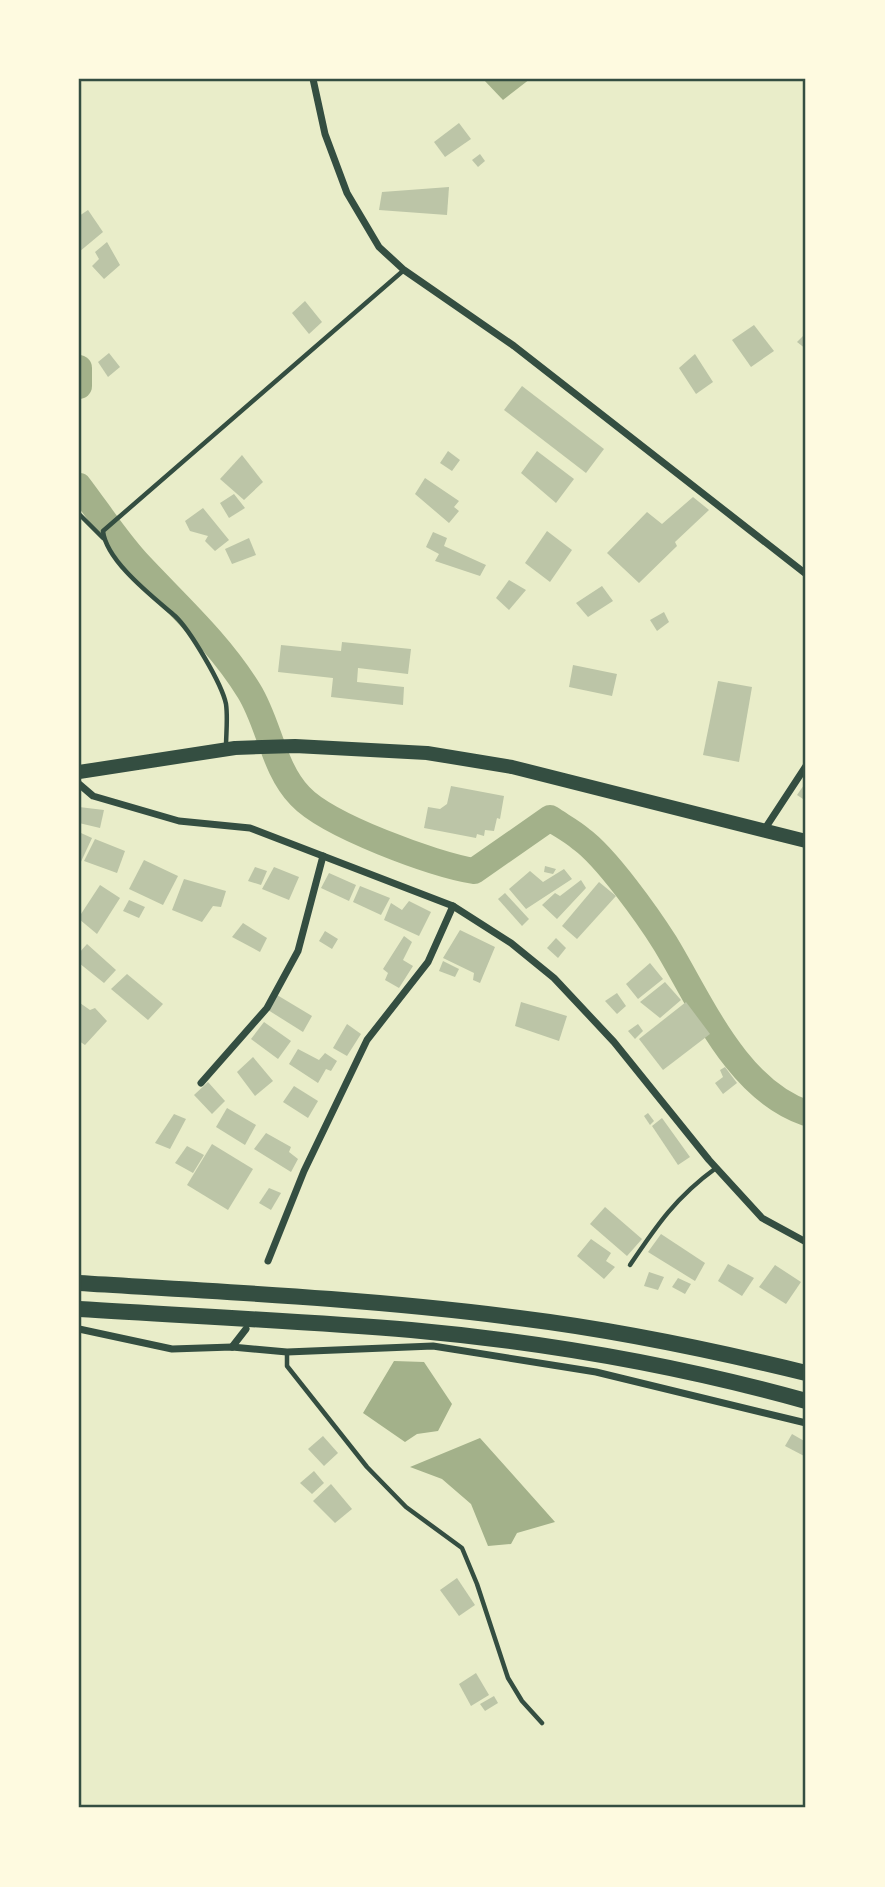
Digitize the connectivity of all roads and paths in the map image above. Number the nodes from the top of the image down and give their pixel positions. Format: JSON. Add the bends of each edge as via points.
{"nodes":[{"id":1,"x":313,"y":79,"type":"edge"},
{"id":2,"x":404,"y":271,"type":"junction"},
{"id":3,"x":79,"y":514,"type":"edge"},
{"id":4,"x":104,"y":540,"type":"junction"},
{"id":5,"x":806,"y":574,"type":"edge"},
{"id":6,"x":230,"y":748,"type":"junction"},
{"id":7,"x":806,"y":765,"type":"edge"},
{"id":8,"x":79,"y":772,"type":"edge"},
{"id":9,"x":79,"y":785,"type":"edge"},
{"id":10,"x":764,"y":830,"type":"junction"},
{"id":11,"x":806,"y":841,"type":"edge"},
{"id":12,"x":324,"y":856,"type":"junction"},
{"id":13,"x":453,"y":906,"type":"junction"},
{"id":14,"x":201,"y":1083,"type":"dead end"},
{"id":15,"x":716,"y":1168,"type":"junction"},
{"id":16,"x":806,"y":1242,"type":"edge"},
{"id":17,"x":268,"y":1261,"type":"dead end"},
{"id":18,"x":630,"y":1265,"type":"dead end"},
{"id":19,"x":79,"y":1283,"type":"edge"},
{"id":20,"x":79,"y":1309,"type":"edge"},
{"id":21,"x":79,"y":1329,"type":"edge"},
{"id":22,"x":246,"y":1329,"type":"dead end"},
{"id":23,"x":232,"y":1348,"type":"junction"},
{"id":24,"x":288,"y":1352,"type":"junction"},
{"id":25,"x":806,"y":1373,"type":"edge"},
{"id":26,"x":806,"y":1401,"type":"edge"},
{"id":27,"x":806,"y":1423,"type":"edge"},
{"id":28,"x":542,"y":1723,"type":"dead end"}],
"edges":[{"from":1,"to":2,"type":"street","via":[[325,134],[347,194],[379,247]]},
{"from":2,"to":4,"type":"lane","via":[[119,516],[103,531]]},
{"from":2,"to":5,"type":"street","via":[[514,346]]},
{"from":3,"to":4,"type":"lane"},
{"from":4,"to":6,"type":"lane","via":[[150,597],[177,618],[205,659],[226,704]]},
{"from":6,"to":8,"type":"highway"},
{"from":6,"to":10,"type":"highway","via":[[295,746],[427,753],[512,767]]},
{"from":7,"to":10,"type":"street"},
{"from":9,"to":12,"type":"street","via":[[93,796],[179,821],[250,828]]},
{"from":10,"to":11,"type":"highway"},
{"from":12,"to":13,"type":"street"},
{"from":12,"to":14,"type":"street","via":[[292,963],[267,1008]]},
{"from":13,"to":15,"type":"street","via":[[511,943],[554,978],[614,1042]]},
{"from":13,"to":17,"type":"street","via":[[428,962],[367,1040],[304,1171]]},
{"from":15,"to":16,"type":"street","via":[[762,1218]]},
{"from":15,"to":18,"type":"lane","via":[[673,1204]]},
{"from":19,"to":25,"type":"highway","via":[[520,1318],[622,1333]]},
{"from":20,"to":26,"type":"highway","via":[[510,1342],[613,1357]]},
{"from":21,"to":23,"type":"street","via":[[172,1349]]},
{"from":22,"to":23,"type":"street"},
{"from":23,"to":24,"type":"street"},
{"from":24,"to":27,"type":"street","via":[[433,1346],[596,1372]]},
{"from":24,"to":28,"type":"lane","via":[[287,1367],[368,1467],[405,1507],[462,1548],[508,1678]]}]}
